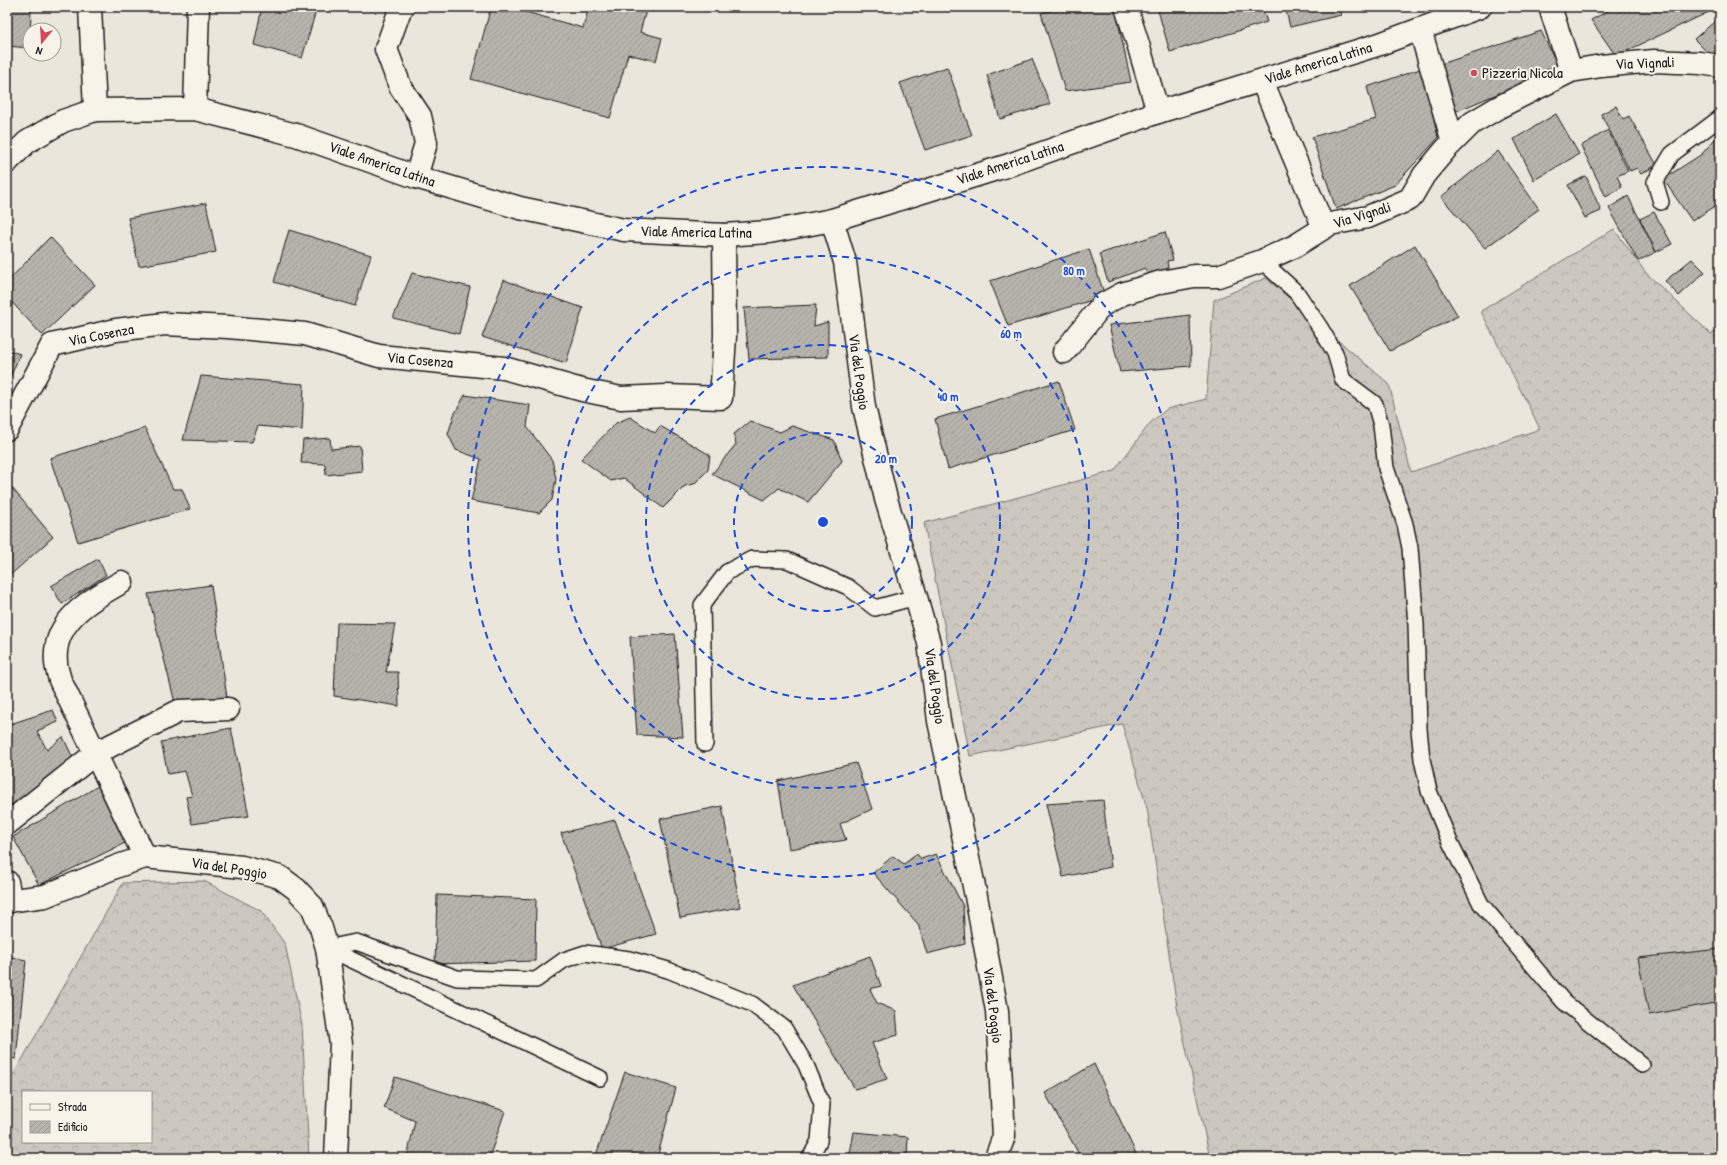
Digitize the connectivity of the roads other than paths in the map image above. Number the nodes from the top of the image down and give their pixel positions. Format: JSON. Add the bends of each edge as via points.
{"nodes":[{"id":1,"x":90,"y":7,"type":"edge"},
{"id":2,"x":198,"y":7,"type":"edge"},
{"id":3,"x":403,"y":7,"type":"edge"},
{"id":4,"x":1126,"y":7,"type":"edge"},
{"id":5,"x":1480,"y":7,"type":"edge"},
{"id":6,"x":1550,"y":7,"type":"edge"},
{"id":7,"x":1420,"y":29,"type":"junction"},
{"id":8,"x":1720,"y":66,"type":"edge"},
{"id":9,"x":1571,"y":71,"type":"junction"},
{"id":10,"x":1262,"y":81,"type":"junction"},
{"id":11,"x":195,"y":108,"type":"junction"},
{"id":12,"x":95,"y":110,"type":"junction"},
{"id":13,"x":1158,"y":112,"type":"junction"},
{"id":14,"x":1720,"y":118,"type":"edge"},
{"id":15,"x":1453,"y":142,"type":"junction"},
{"id":16,"x":7,"y":162,"type":"edge"},
{"id":17,"x":416,"y":177,"type":"junction"},
{"id":18,"x":1661,"y":202,"type":"dead end"},
{"id":19,"x":832,"y":220,"type":"junction"},
{"id":20,"x":1324,"y":228,"type":"junction"},
{"id":21,"x":724,"y":235,"type":"junction"},
{"id":22,"x":1262,"y":261,"type":"junction"},
{"id":23,"x":1064,"y":352,"type":"dead end"},
{"id":24,"x":7,"y":429,"type":"edge"},
{"id":25,"x":122,"y":582,"type":"dead end"},
{"id":26,"x":916,"y":596,"type":"junction"},
{"id":27,"x":228,"y":709,"type":"dead end"},
{"id":28,"x":705,"y":744,"type":"dead end"},
{"id":29,"x":96,"y":754,"type":"junction"},
{"id":30,"x":7,"y":824,"type":"edge"},
{"id":31,"x":145,"y":857,"type":"junction"},
{"id":32,"x":8,"y":895,"type":"edge"},
{"id":33,"x":327,"y":948,"type":"junction"},
{"id":34,"x":1642,"y":1065,"type":"dead end"},
{"id":35,"x":600,"y":1078,"type":"dead end"},
{"id":36,"x":336,"y":1158,"type":"edge"},
{"id":37,"x":810,"y":1158,"type":"edge"},
{"id":38,"x":996,"y":1158,"type":"edge"}],
"edges":[{"from":1,"to":12,"type":"street"},
{"from":2,"to":11,"type":"street"},
{"from":3,"to":17,"type":"street","via":[[386,49],[400,86],[420,116],[426,142]]},
{"from":4,"to":13,"type":"street"},
{"from":5,"to":7,"type":"street","name":"Viale America Latina"},
{"from":6,"to":9,"type":"street"},
{"from":7,"to":10,"type":"street","name":"Viale America Latina"},
{"from":7,"to":15,"type":"street"},
{"from":8,"to":9,"type":"street","name":"Via Vignali","via":[[1654,61]]},
{"from":9,"to":15,"type":"street","name":"Via Vignali","via":[[1500,107],[1472,124]]},
{"from":10,"to":13,"type":"street","name":"Viale America Latina"},
{"from":10,"to":20,"type":"street"},
{"from":11,"to":12,"type":"street","name":"Viale America Latina"},
{"from":11,"to":17,"type":"street","name":"Viale America Latina","via":[[296,135]]},
{"from":12,"to":16,"type":"street","name":"Viale America Latina","via":[[63,121],[27,142]]},
{"from":13,"to":19,"type":"street","name":"Viale America Latina","via":[[1006,166]]},
{"from":14,"to":18,"type":"lane","via":[[1672,154],[1655,182]]},
{"from":15,"to":20,"type":"street","name":"Via Vignali","via":[[1424,175],[1410,199],[1368,217],[1330,224]]},
{"from":17,"to":21,"type":"street","name":"Viale America Latina","via":[[520,208],[624,230]]},
{"from":19,"to":21,"type":"street","name":"Viale America Latina","via":[[769,232]]},
{"from":19,"to":26,"type":"street","name":"Via del Poggio","via":[[845,262],[864,408],[886,499]]},
{"from":20,"to":22,"type":"street","name":"Via Vignali","via":[[1295,246]]},
{"from":21,"to":24,"type":"street","name":"Via Cosenza","via":[[725,336],[721,398],[621,398],[504,368],[379,356],[305,334],[165,324],[116,330],[52,345]]},
{"from":22,"to":23,"type":"street","name":"Via Vignali","via":[[1218,276],[1194,276],[1161,282],[1122,294],[1102,305]]},
{"from":22,"to":34,"type":"lane","via":[[1297,293],[1335,352],[1343,380],[1375,404],[1381,425],[1386,468],[1405,524],[1410,548],[1422,759],[1429,791],[1449,840],[1481,904],[1564,1002]]},
{"from":25,"to":29,"type":"street","via":[[96,596],[76,612],[63,628],[57,645],[56,662],[60,680]]},
{"from":26,"to":28,"type":"lane","via":[[875,608],[848,587],[787,560],[752,559],[727,572],[702,606]]},
{"from":26,"to":38,"type":"street","name":"Via del Poggio","via":[[928,643],[939,721],[997,1011],[1004,1136]]},
{"from":27,"to":29,"type":"street","via":[[179,711]]},
{"from":29,"to":30,"type":"street"},
{"from":29,"to":31,"type":"street"},
{"from":31,"to":32,"type":"street","name":"Via del Poggio","via":[[45,896]]},
{"from":31,"to":33,"type":"street","name":"Via del Poggio","via":[[242,867],[280,877],[296,888],[312,906]]},
{"from":33,"to":35,"type":"lane"},
{"from":33,"to":36,"type":"street","name":"Via del Poggio","via":[[341,1044]]},
{"from":33,"to":37,"type":"lane","via":[[356,942],[457,978],[536,980],[564,960],[585,953],[629,959],[668,970],[752,1004],[784,1028],[806,1065],[822,1104],[819,1141]]}]}
